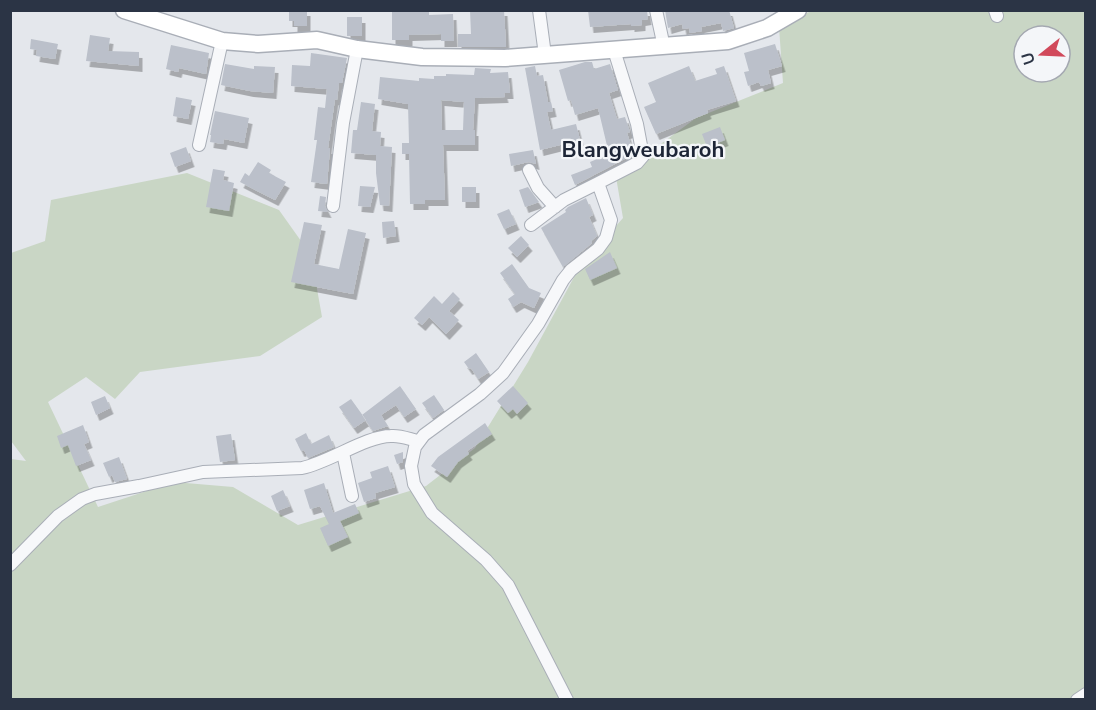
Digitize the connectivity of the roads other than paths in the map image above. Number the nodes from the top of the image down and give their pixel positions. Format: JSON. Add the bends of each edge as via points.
{"nodes":[{"id":1,"x":124,"y":10,"type":"edge"},
{"id":2,"x":539,"y":10,"type":"edge"},
{"id":3,"x":656,"y":10,"type":"edge"},
{"id":4,"x":798,"y":10,"type":"edge"},
{"id":5,"x":222,"y":41,"type":"junction"},
{"id":6,"x":664,"y":47,"type":"junction"},
{"id":7,"x":357,"y":49,"type":"junction"},
{"id":8,"x":614,"y":50,"type":"junction"},
{"id":9,"x":545,"y":55,"type":"junction"},
{"id":10,"x":199,"y":145,"type":"dead end"},
{"id":11,"x":530,"y":170,"type":"dead end"},
{"id":12,"x":597,"y":183,"type":"junction"},
{"id":13,"x":333,"y":206,"type":"dead end"},
{"id":14,"x":555,"y":207,"type":"junction"},
{"id":15,"x":531,"y":225,"type":"dead end"},
{"id":16,"x":418,"y":441,"type":"junction"},
{"id":17,"x":343,"y":453,"type":"junction"},
{"id":18,"x":352,"y":496,"type":"dead end"},
{"id":19,"x":10,"y":565,"type":"edge"},
{"id":20,"x":1086,"y":694,"type":"edge"},
{"id":21,"x":567,"y":699,"type":"edge"},
{"id":22,"x":1077,"y":699,"type":"edge"}],
"edges":[{"from":1,"to":5,"type":"street"},
{"from":2,"to":9,"type":"street"},
{"from":3,"to":6,"type":"street"},
{"from":4,"to":6,"type":"street","via":[[748,36]]},
{"from":5,"to":7,"type":"street","via":[[258,44],[317,40]]},
{"from":5,"to":10,"type":"street"},
{"from":6,"to":8,"type":"street"},
{"from":7,"to":9,"type":"street","via":[[432,58]]},
{"from":7,"to":13,"type":"street"},
{"from":8,"to":9,"type":"street"},
{"from":8,"to":12,"type":"street","via":[[637,124],[642,156],[637,163]]},
{"from":11,"to":14,"type":"street","via":[[538,188]]},
{"from":12,"to":14,"type":"street"},
{"from":12,"to":16,"type":"street","via":[[611,220],[606,238],[562,280],[538,324],[503,373]]},
{"from":14,"to":15,"type":"street"},
{"from":16,"to":17,"type":"street","via":[[389,436]]},
{"from":16,"to":21,"type":"street","via":[[411,470],[422,499],[508,585]]},
{"from":17,"to":18,"type":"street"},
{"from":17,"to":19,"type":"street","via":[[302,468],[203,472],[95,494],[58,516]]},
{"from":20,"to":22,"type":"street"}]}
